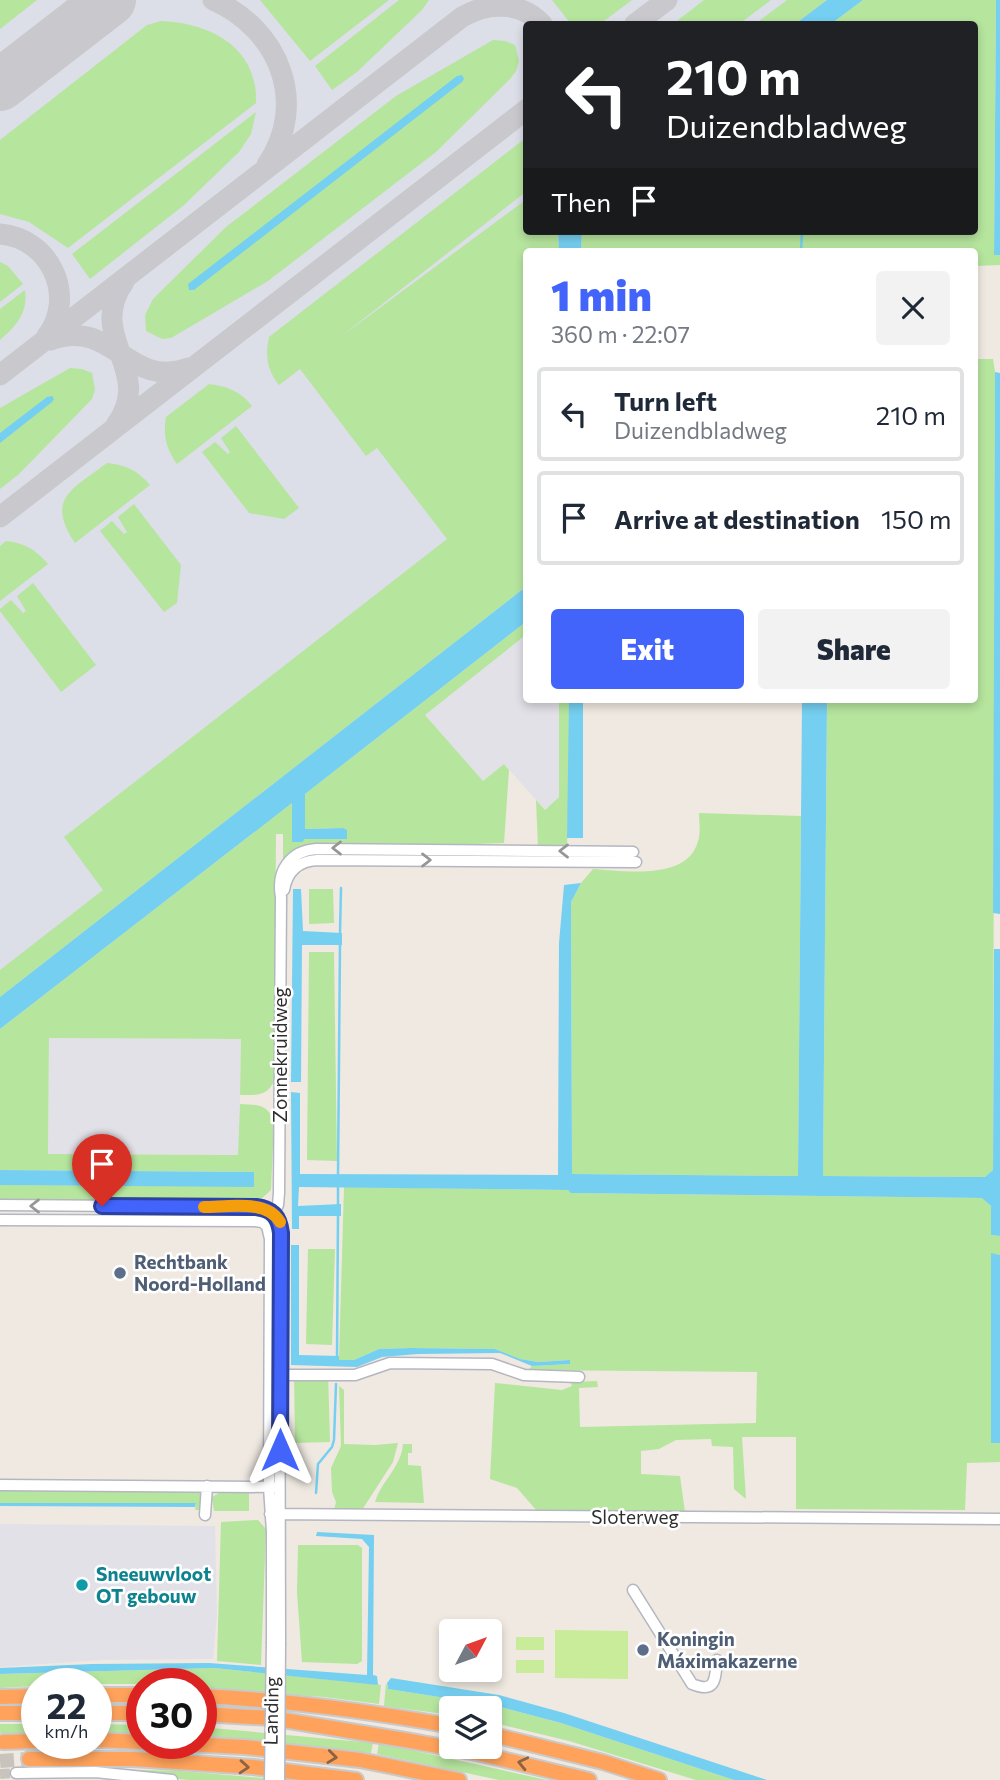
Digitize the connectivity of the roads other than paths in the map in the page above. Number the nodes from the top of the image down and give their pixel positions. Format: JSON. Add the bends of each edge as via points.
{"nodes":[{"id":1,"x":634,"y":857,"type":"dead end"},
{"id":2,"x":0,"y":1205,"type":"edge"},
{"id":3,"x":274,"y":1213,"type":"junction"},
{"id":4,"x":0,"y":1220,"type":"edge"},
{"id":5,"x":267,"y":1226,"type":"junction"},
{"id":6,"x":275,"y":1375,"type":"junction"},
{"id":7,"x":579,"y":1377,"type":"dead end"},
{"id":8,"x":0,"y":1485,"type":"edge"},
{"id":9,"x":206,"y":1486,"type":"junction"},
{"id":10,"x":269,"y":1487,"type":"junction"},
{"id":11,"x":280,"y":1487,"type":"junction"},
{"id":12,"x":275,"y":1514,"type":"junction"},
{"id":13,"x":205,"y":1515,"type":"dead end"},
{"id":14,"x":1000,"y":1519,"type":"edge"},
{"id":15,"x":633,"y":1591,"type":"dead end"},
{"id":16,"x":276,"y":1642,"type":"junction"},
{"id":17,"x":717,"y":1660,"type":"dead end"},
{"id":18,"x":21,"y":1696,"type":"edge"},
{"id":19,"x":0,"y":1697,"type":"edge"},
{"id":20,"x":217,"y":1697,"type":"edge"},
{"id":21,"x":0,"y":1713,"type":"edge"},
{"id":22,"x":21,"y":1713,"type":"edge"},
{"id":23,"x":217,"y":1715,"type":"edge"},
{"id":24,"x":439,"y":1724,"type":"edge"},
{"id":25,"x":502,"y":1737,"type":"edge"},
{"id":26,"x":21,"y":1741,"type":"edge"},
{"id":27,"x":4,"y":1742,"type":"dead end"},
{"id":28,"x":217,"y":1746,"type":"edge"},
{"id":29,"x":29,"y":1759,"type":"tunnel mouth"},
{"id":30,"x":16,"y":1773,"type":"dead end"},
{"id":31,"x":172,"y":1780,"type":"edge"},
{"id":32,"x":270,"y":1780,"type":"edge"},
{"id":33,"x":279,"y":1780,"type":"edge"},
{"id":34,"x":356,"y":1780,"type":"edge"},
{"id":35,"x":459,"y":1780,"type":"edge"},
{"id":36,"x":589,"y":1780,"type":"edge"},
{"id":37,"x":659,"y":1780,"type":"edge"}],
"edges":[{"from":1,"to":3,"type":"street","name":"Zonnekruidweg","via":[[308,849],[290,859],[279,887],[279,1193]]},
{"from":3,"to":2,"type":"street","one_way":true,"via":[[256,1207]]},
{"from":3,"to":5,"type":"street","name":"Zonnekruidweg"},
{"from":3,"to":6,"type":"street","name":"Zonnekruidweg","via":[[281,1233]]},
{"from":4,"to":5,"type":"street","via":[[255,1221]]},
{"from":5,"to":6,"type":"street","name":"Zonnekruidweg"},
{"from":6,"to":7,"type":"street","via":[[355,1375],[403,1363],[492,1364],[524,1375]]},
{"from":6,"to":10,"type":"street","name":"Zonnekruidweg"},
{"from":6,"to":11,"type":"street","name":"Zonnekruidweg"},
{"from":8,"to":9,"type":"street"},
{"from":9,"to":10,"type":"street"},
{"from":9,"to":13,"type":"street"},
{"from":10,"to":11,"type":"street"},
{"from":10,"to":12,"type":"street","name":"Zonnekruidweg"},
{"from":11,"to":12,"type":"street","name":"Zonnekruidweg"},
{"from":12,"to":14,"type":"street","name":"Sloterweg"},
{"from":12,"to":16,"type":"street","name":"Zonnekruidweg"},
{"from":15,"to":17,"type":"street","via":[[692,1684],[712,1685]]},
{"from":16,"to":32,"type":"street","name":"Landing","bridge":true},
{"from":16,"to":33,"type":"street","name":"Landing","bridge":true},
{"from":18,"to":19,"type":"highway"},
{"from":20,"to":24,"type":"highway","via":[[288,1702]]},
{"from":21,"to":22,"type":"highway"},
{"from":36,"to":23,"type":"highway","one_way":true,"via":[[405,1740],[271,1718]]},
{"from":25,"to":37,"type":"highway"},
{"from":26,"to":27,"type":"highway"},
{"from":28,"to":35,"type":"highway","one_way":true,"via":[[360,1760]]},
{"from":29,"to":34,"type":"highway","one_way":true,"via":[[253,1767]]},
{"from":30,"to":31,"type":"street","via":[[95,1772]]}]}
